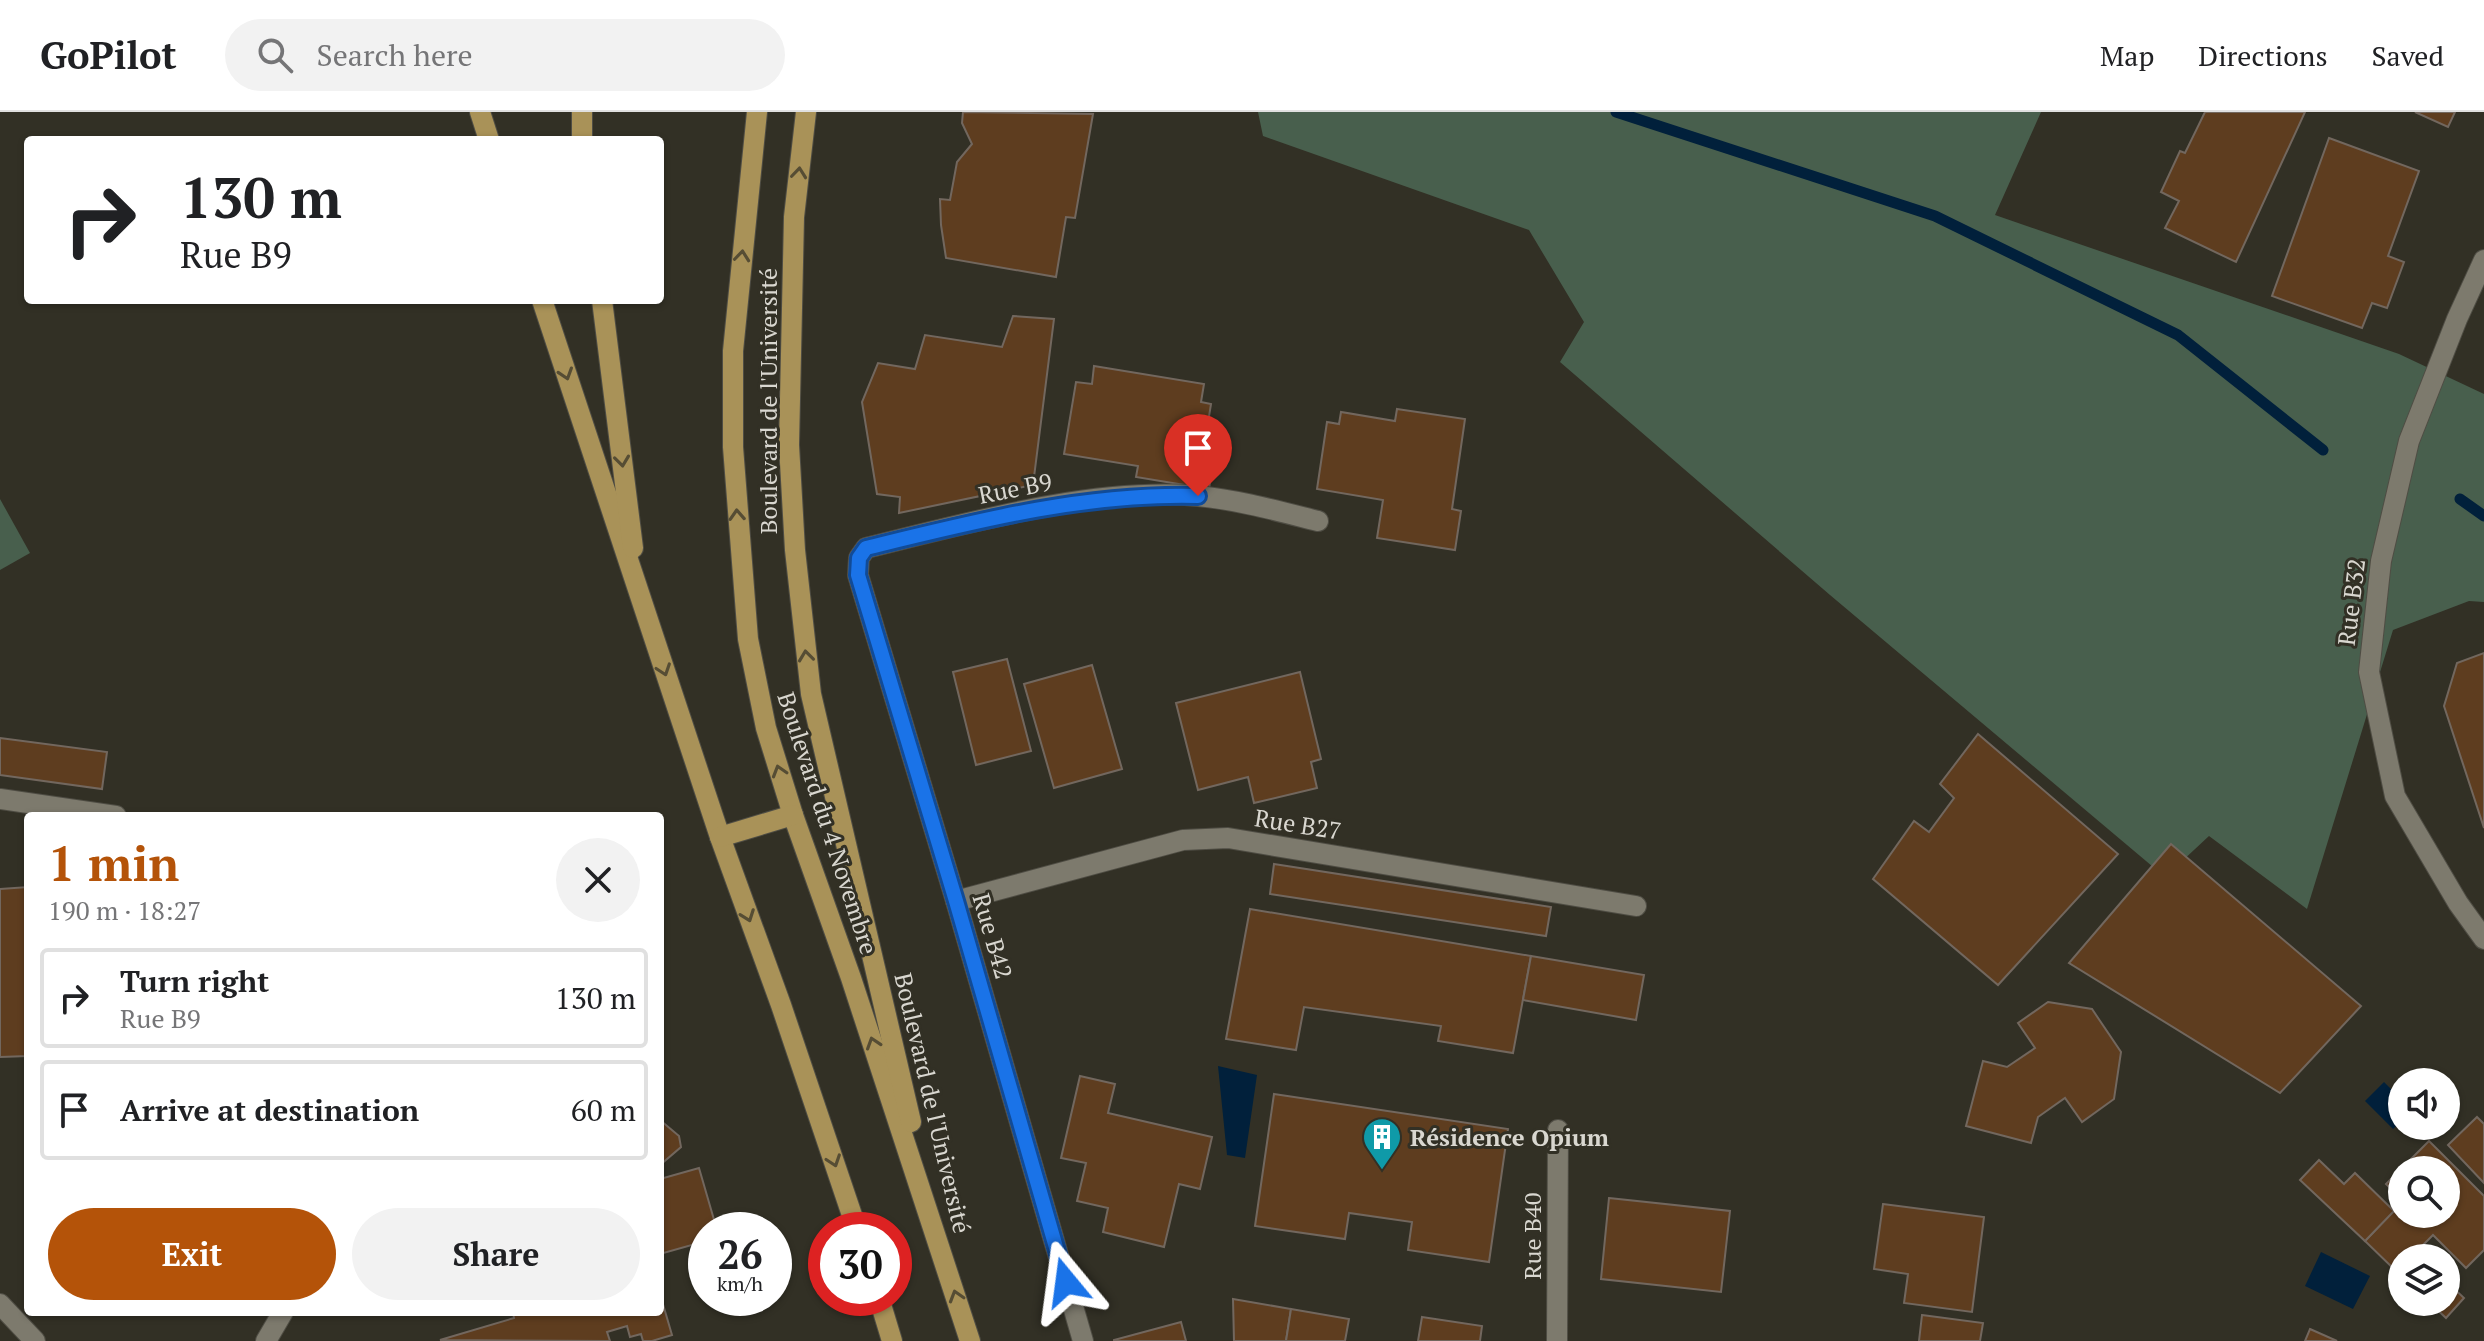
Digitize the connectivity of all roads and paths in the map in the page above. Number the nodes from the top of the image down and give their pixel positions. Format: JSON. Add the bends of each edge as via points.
{"nodes":[{"id":1,"x":480,"y":112,"type":"edge"},
{"id":2,"x":582,"y":112,"type":"edge"},
{"id":3,"x":757,"y":112,"type":"edge"},
{"id":4,"x":806,"y":112,"type":"edge"},
{"id":5,"x":488,"y":136,"type":"edge"},
{"id":6,"x":582,"y":136,"type":"edge"},
{"id":7,"x":2484,"y":260,"type":"edge"},
{"id":8,"x":543,"y":304,"type":"edge"},
{"id":9,"x":602,"y":304,"type":"edge"},
{"id":10,"x":1318,"y":521,"type":"dead end"},
{"id":11,"x":866,"y":548,"type":"joint"},
{"id":12,"x":639,"y":596,"type":"junction"},
{"id":13,"x":0,"y":799,"type":"edge"},
{"id":14,"x":89,"y":812,"type":"edge"},
{"id":15,"x":793,"y":815,"type":"junction"},
{"id":16,"x":720,"y":837,"type":"junction"},
{"id":17,"x":956,"y":901,"type":"junction"},
{"id":18,"x":1636,"y":906,"type":"dead end"},
{"id":19,"x":2484,"y":939,"type":"edge"},
{"id":20,"x":1558,"y":1130,"type":"dead end"},
{"id":21,"x":851,"y":1212,"type":"edge"},
{"id":22,"x":942,"y":1250,"type":"junction"},
{"id":23,"x":0,"y":1304,"type":"edge"},
{"id":24,"x":281,"y":1316,"type":"edge"},
{"id":25,"x":884,"y":1316,"type":"edge"},
{"id":26,"x":35,"y":1341,"type":"edge"},
{"id":27,"x":266,"y":1341,"type":"edge"},
{"id":28,"x":892,"y":1341,"type":"edge"},
{"id":29,"x":970,"y":1341,"type":"edge"},
{"id":30,"x":1083,"y":1341,"type":"edge"},
{"id":31,"x":1557,"y":1341,"type":"edge"}],
"edges":[{"from":1,"to":5,"type":"main road"},
{"from":2,"to":6,"type":"main road"},
{"from":15,"to":3,"type":"main road","name":"Boulevard du 4 Novembre","one_way":true,"via":[[766,728],[748,639],[733,447],[733,351]]},
{"from":22,"to":4,"type":"main road","name":"Boulevard de l'Université","one_way":true,"via":[[811,694],[802,631],[789,382],[794,217]]},
{"from":7,"to":19,"type":"street","name":"Rue B32","via":[[2409,441],[2381,561],[2369,672],[2395,796]]},
{"from":8,"to":12,"type":"main road","one_way":true},
{"from":9,"to":12,"type":"main road","one_way":true},
{"from":10,"to":11,"type":"street","name":"Rue B9","via":[[1198,496],[1148,495],[1070,503]]},
{"from":11,"to":17,"type":"street","name":"Rue B42","via":[[858,575]]},
{"from":12,"to":16,"type":"main road","one_way":true},
{"from":13,"to":14,"type":"street"},
{"from":15,"to":16,"type":"main road"},
{"from":22,"to":15,"type":"main road","name":"Boulevard du 4 Novembre","one_way":true},
{"from":16,"to":21,"type":"main road","one_way":true},
{"from":17,"to":18,"type":"street","name":"Rue B27","via":[[1183,840],[1228,838]]},
{"from":17,"to":30,"type":"street","name":"Rue B42"},
{"from":20,"to":31,"type":"street","name":"Rue B40"},
{"from":29,"to":22,"type":"main road","name":"Boulevard du 4 Novembre","one_way":true},
{"from":23,"to":26,"type":"street"},
{"from":24,"to":27,"type":"street"},
{"from":25,"to":28,"type":"main road"}]}
